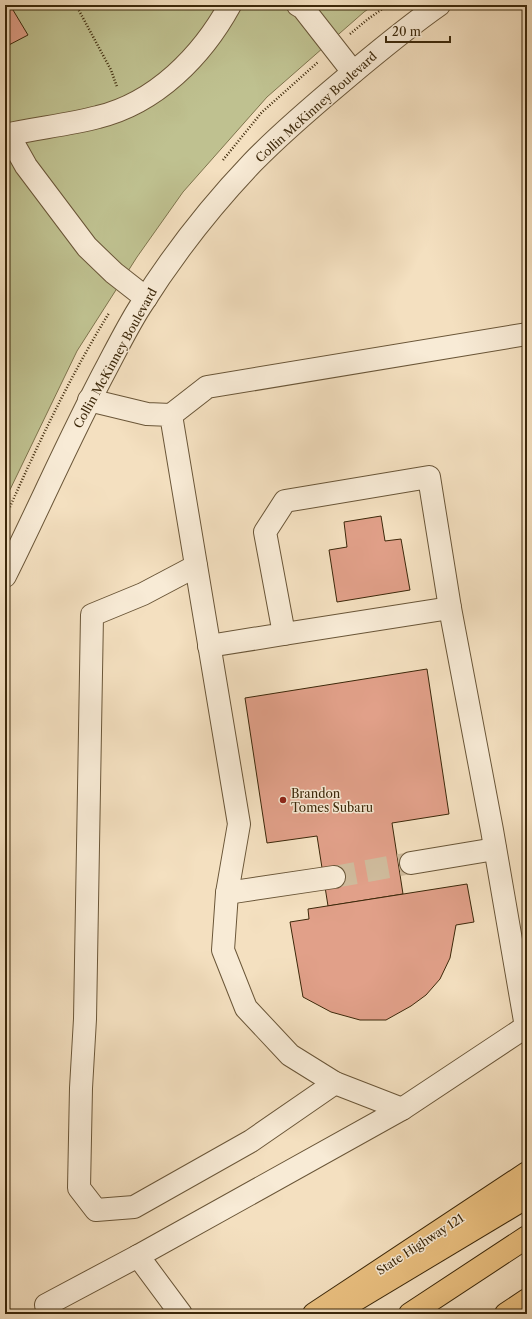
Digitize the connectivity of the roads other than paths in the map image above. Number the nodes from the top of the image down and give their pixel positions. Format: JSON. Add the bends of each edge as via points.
{"nodes":[{"id":1,"x":230,"y":5,"type":"edge"},
{"id":2,"x":439,"y":5,"type":"edge"},
{"id":3,"x":302,"y":6,"type":"edge"},
{"id":4,"x":353,"y":72,"type":"junction"},
{"id":5,"x":7,"y":135,"type":"edge"},
{"id":6,"x":146,"y":298,"type":"junction"},
{"id":7,"x":527,"y":334,"type":"edge"},
{"id":8,"x":89,"y":400,"type":"junction"},
{"id":9,"x":171,"y":415,"type":"junction"},
{"id":10,"x":196,"y":566,"type":"junction"},
{"id":11,"x":5,"y":576,"type":"edge"},
{"id":12,"x":450,"y":608,"type":"junction"},
{"id":13,"x":284,"y":634,"type":"junction"},
{"id":14,"x":209,"y":646,"type":"junction"},
{"id":15,"x":495,"y":849,"type":"junction"},
{"id":16,"x":411,"y":863,"type":"tunnel mouth"},
{"id":17,"x":334,"y":877,"type":"tunnel mouth"},
{"id":18,"x":227,"y":893,"type":"junction"},
{"id":19,"x":527,"y":1026,"type":"edge"},
{"id":20,"x":335,"y":1083,"type":"junction"},
{"id":21,"x":402,"y":1109,"type":"junction"},
{"id":22,"x":527,"y":1173,"type":"edge"},
{"id":23,"x":527,"y":1197,"type":"edge"},
{"id":24,"x":527,"y":1237,"type":"edge"},
{"id":25,"x":138,"y":1256,"type":"junction"},
{"id":26,"x":527,"y":1300,"type":"edge"},
{"id":27,"x":46,"y":1304,"type":"dead end"},
{"id":28,"x":181,"y":1314,"type":"edge"},
{"id":29,"x":314,"y":1314,"type":"edge"},
{"id":30,"x":332,"y":1314,"type":"edge"},
{"id":31,"x":410,"y":1314,"type":"edge"},
{"id":32,"x":506,"y":1314,"type":"edge"}],
"edges":[{"from":1,"to":5,"type":"street","via":[[191,59],[152,93],[125,108],[98,117]]},
{"from":2,"to":4,"type":"street","name":"Collin McKinney Boulevard"},
{"from":3,"to":4,"type":"street"},
{"from":4,"to":6,"type":"street","name":"Collin McKinney Boulevard","via":[[281,135],[243,173],[198,226]]},
{"from":5,"to":6,"type":"street","via":[[26,166],[87,247],[114,273]]},
{"from":6,"to":8,"type":"street","name":"Collin McKinney Boulevard"},
{"from":7,"to":9,"type":"street","via":[[207,387]]},
{"from":8,"to":9,"type":"street","via":[[146,414]]},
{"from":8,"to":11,"type":"street","name":"Collin McKinney Boulevard"},
{"from":9,"to":10,"type":"street"},
{"from":10,"to":14,"type":"street"},
{"from":10,"to":20,"type":"street","via":[[143,594],[92,615],[85,1019],[79,1188],[96,1210],[134,1207],[251,1140]]},
{"from":12,"to":13,"type":"street"},
{"from":12,"to":13,"type":"street","via":[[429,477],[286,501],[265,532]]},
{"from":12,"to":15,"type":"street"},
{"from":13,"to":14,"type":"street"},
{"from":14,"to":18,"type":"street","via":[[240,824]]},
{"from":15,"to":16,"type":"street"},
{"from":15,"to":19,"type":"street"},
{"from":17,"to":18,"type":"street"},
{"from":18,"to":20,"type":"street","via":[[223,950],[246,1008],[290,1055]]},
{"from":19,"to":21,"type":"street"},
{"from":20,"to":21,"type":"street"},
{"from":21,"to":25,"type":"street"},
{"from":22,"to":29,"type":"main road","name":"State Highway 121"},
{"from":23,"to":30,"type":"main road"},
{"from":24,"to":31,"type":"main road"},
{"from":25,"to":27,"type":"street"},
{"from":25,"to":28,"type":"street"},
{"from":26,"to":32,"type":"main road"}]}
